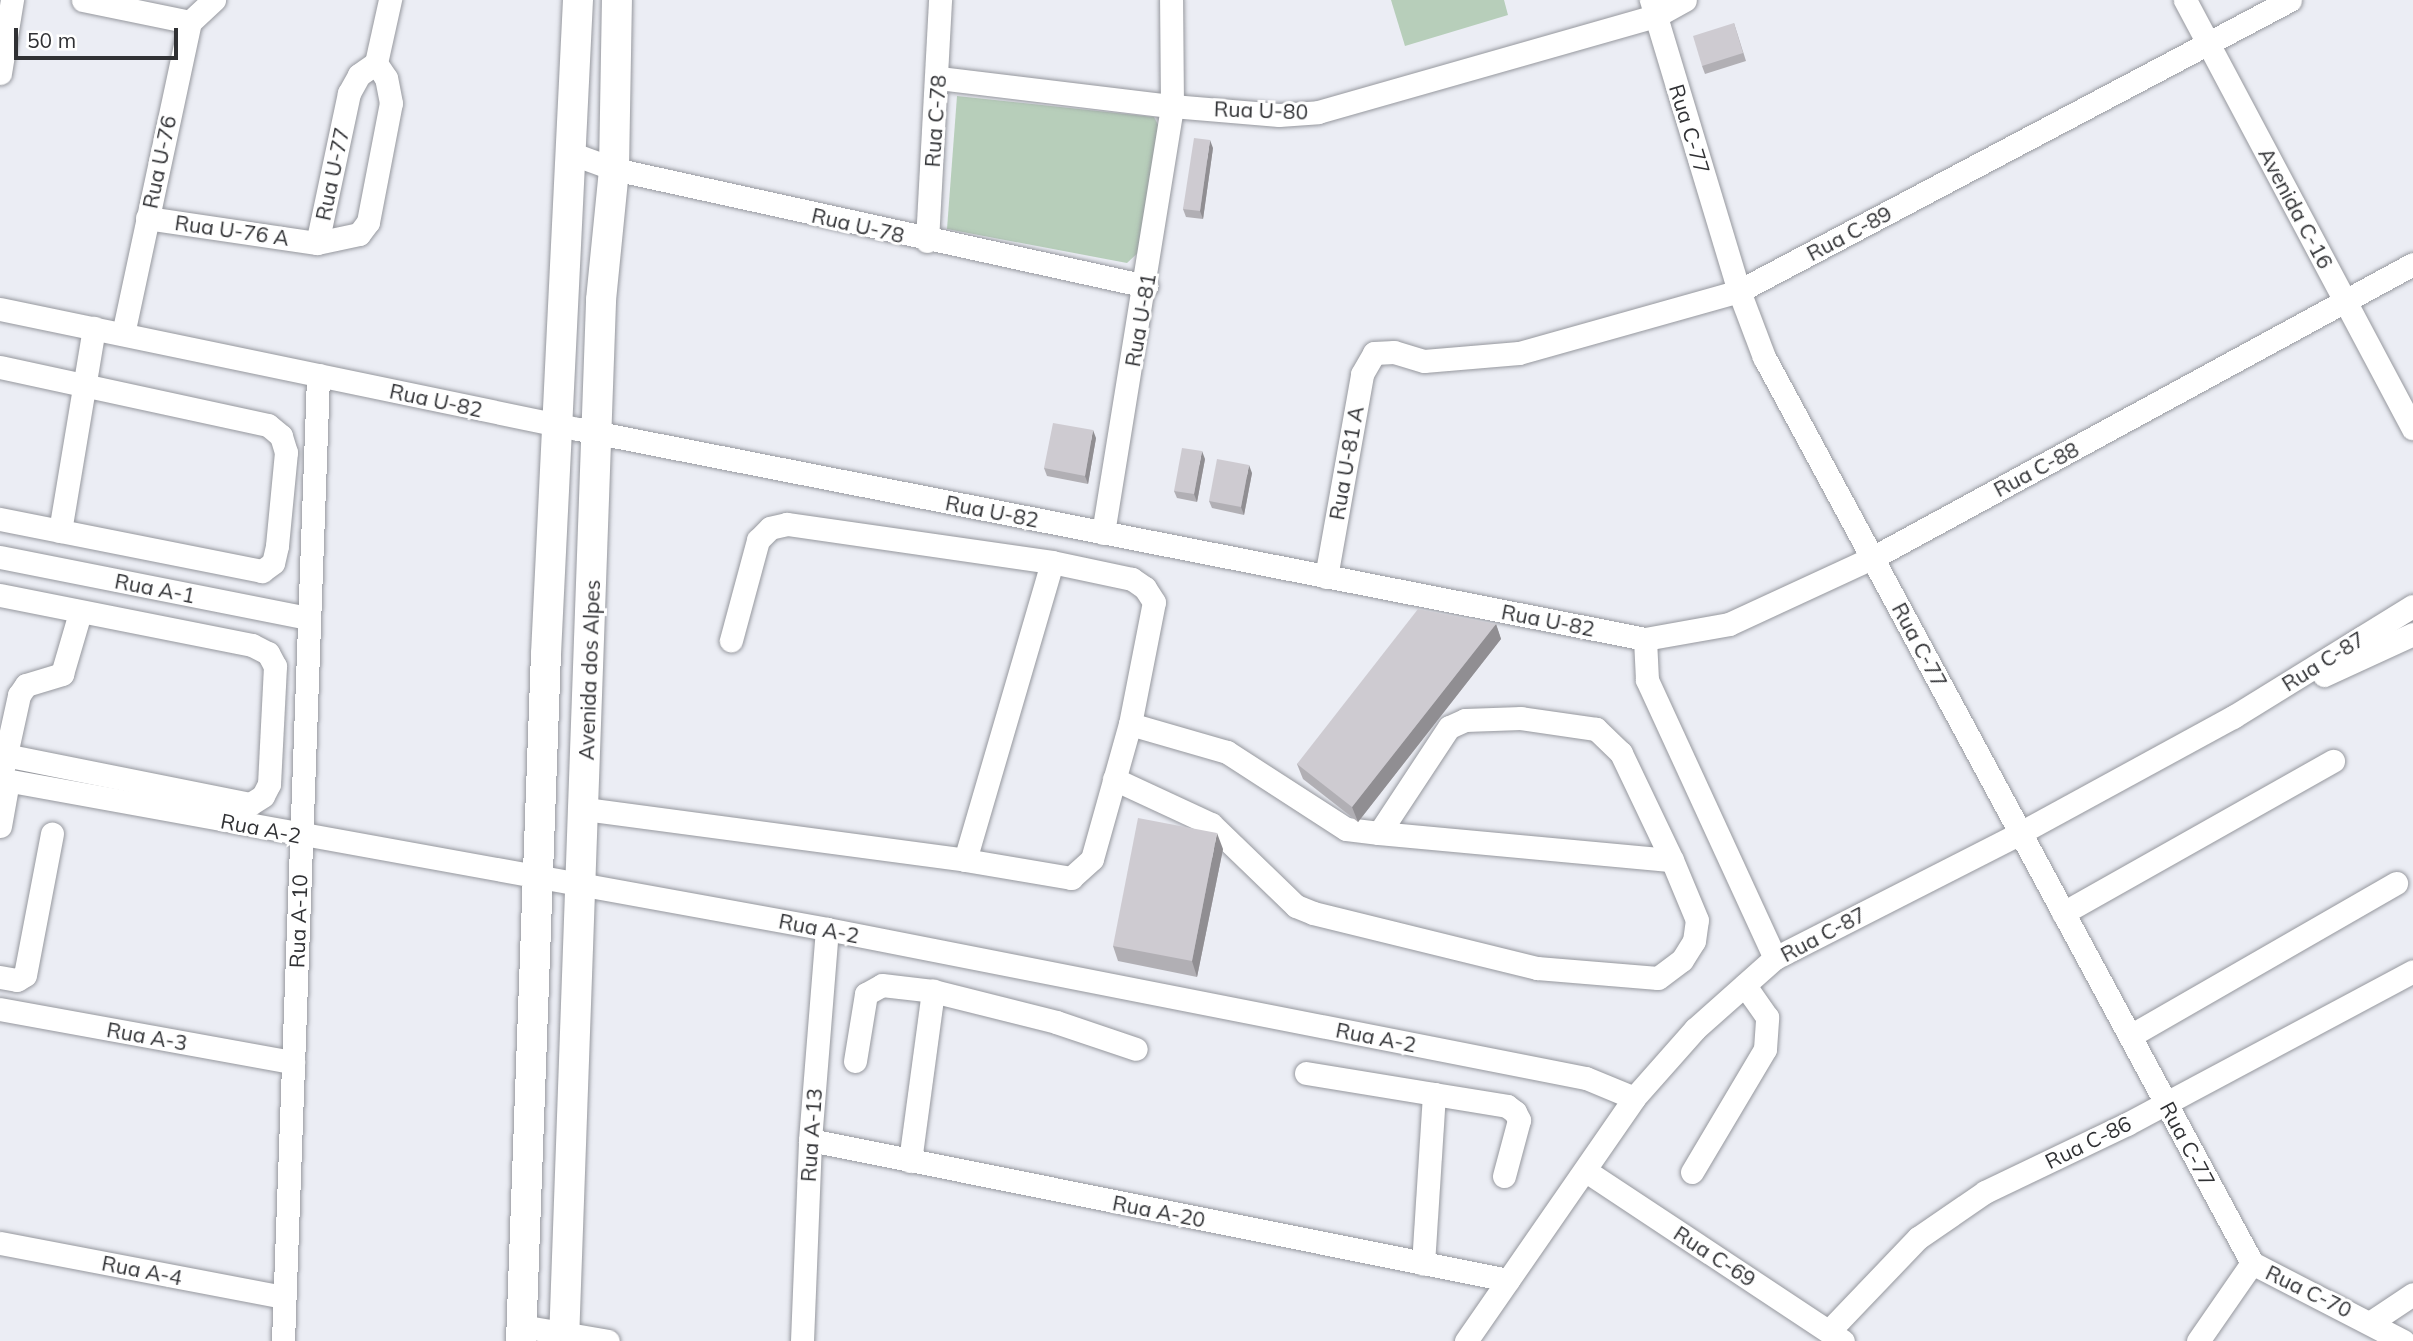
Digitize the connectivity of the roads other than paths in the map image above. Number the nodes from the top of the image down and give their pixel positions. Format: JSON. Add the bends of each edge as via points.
{"nodes":[{"id":1,"x":12,"y":0,"type":"edge"},
{"id":2,"x":83,"y":0,"type":"edge"},
{"id":3,"x":214,"y":0,"type":"edge"},
{"id":4,"x":390,"y":0,"type":"edge"},
{"id":5,"x":578,"y":0,"type":"edge"},
{"id":6,"x":617,"y":0,"type":"edge"},
{"id":7,"x":940,"y":0,"type":"edge"},
{"id":8,"x":1171,"y":0,"type":"edge"},
{"id":9,"x":1685,"y":0,"type":"edge"},
{"id":10,"x":2185,"y":0,"type":"edge"},
{"id":11,"x":2290,"y":0,"type":"edge"},
{"id":12,"x":1654,"y":8,"type":"edge"},
{"id":13,"x":165,"y":9,"type":"edge"},
{"id":14,"x":190,"y":22,"type":"junction"},
{"id":15,"x":2208,"y":44,"type":"junction"},
{"id":16,"x":376,"y":63,"type":"junction"},
{"id":17,"x":0,"y":73,"type":"edge"},
{"id":18,"x":939,"y":78,"type":"junction"},
{"id":19,"x":1172,"y":106,"type":"junction"},
{"id":20,"x":573,"y":155,"type":"junction"},
{"id":21,"x":614,"y":169,"type":"junction"},
{"id":22,"x":147,"y":218,"type":"junction"},
{"id":23,"x":927,"y":241,"type":"junction"},
{"id":24,"x":317,"y":243,"type":"junction"},
{"id":25,"x":2413,"y":264,"type":"edge"},
{"id":26,"x":1146,"y":286,"type":"junction"},
{"id":27,"x":1739,"y":291,"type":"junction"},
{"id":28,"x":2345,"y":301,"type":"junction"},
{"id":29,"x":0,"y":309,"type":"edge"},
{"id":30,"x":94,"y":328,"type":"junction"},
{"id":31,"x":123,"y":334,"type":"junction"},
{"id":32,"x":1374,"y":353,"type":"joint"},
{"id":33,"x":0,"y":367,"type":"edge"},
{"id":34,"x":318,"y":375,"type":"junction"},
{"id":35,"x":85,"y":384,"type":"junction"},
{"id":36,"x":558,"y":425,"type":"junction"},
{"id":37,"x":2410,"y":428,"type":"edge"},
{"id":38,"x":596,"y":432,"type":"junction"},
{"id":39,"x":0,"y":519,"type":"edge"},
{"id":40,"x":60,"y":531,"type":"junction"},
{"id":41,"x":1103,"y":533,"type":"junction"},
{"id":42,"x":1874,"y":556,"type":"junction"},
{"id":43,"x":0,"y":557,"type":"edge"},
{"id":44,"x":1052,"y":562,"type":"junction"},
{"id":45,"x":1326,"y":576,"type":"junction"},
{"id":46,"x":0,"y":595,"type":"edge"},
{"id":47,"x":2413,"y":606,"type":"edge"},
{"id":48,"x":80,"y":612,"type":"junction"},
{"id":49,"x":309,"y":618,"type":"junction"},
{"id":50,"x":2413,"y":634,"type":"edge"},
{"id":51,"x":1645,"y":639,"type":"junction"},
{"id":52,"x":732,"y":640,"type":"dead end"},
{"id":53,"x":2233,"y":717,"type":"junction"},
{"id":54,"x":1129,"y":724,"type":"junction"},
{"id":55,"x":3,"y":755,"type":"edge"},
{"id":56,"x":2333,"y":761,"type":"dead end"},
{"id":57,"x":1114,"y":779,"type":"junction"},
{"id":58,"x":3,"y":780,"type":"edge"},
{"id":59,"x":585,"y":809,"type":"junction"},
{"id":60,"x":0,"y":826,"type":"edge"},
{"id":61,"x":1379,"y":833,"type":"junction"},
{"id":62,"x":52,"y":834,"type":"dead end"},
{"id":63,"x":2020,"y":834,"type":"junction"},
{"id":64,"x":301,"y":836,"type":"junction"},
{"id":65,"x":965,"y":860,"type":"junction"},
{"id":66,"x":1672,"y":860,"type":"junction"},
{"id":67,"x":539,"y":879,"type":"junction"},
{"id":68,"x":2396,"y":883,"type":"dead end"},
{"id":69,"x":583,"y":884,"type":"junction"},
{"id":70,"x":2063,"y":913,"type":"junction"},
{"id":71,"x":827,"y":929,"type":"junction"},
{"id":72,"x":1775,"y":958,"type":"junction"},
{"id":73,"x":2413,"y":971,"type":"edge"},
{"id":74,"x":0,"y":977,"type":"edge"},
{"id":75,"x":1745,"y":985,"type":"junction"},
{"id":76,"x":933,"y":991,"type":"junction"},
{"id":77,"x":0,"y":1009,"type":"edge"},
{"id":78,"x":2130,"y":1036,"type":"junction"},
{"id":79,"x":1136,"y":1049,"type":"dead end"},
{"id":80,"x":855,"y":1061,"type":"dead end"},
{"id":81,"x":293,"y":1062,"type":"junction"},
{"id":82,"x":1306,"y":1073,"type":"dead end"},
{"id":83,"x":1434,"y":1094,"type":"junction"},
{"id":84,"x":1634,"y":1098,"type":"junction"},
{"id":85,"x":2166,"y":1103,"type":"junction"},
{"id":86,"x":810,"y":1140,"type":"junction"},
{"id":87,"x":910,"y":1161,"type":"junction"},
{"id":88,"x":1586,"y":1171,"type":"junction"},
{"id":89,"x":1692,"y":1172,"type":"dead end"},
{"id":90,"x":1504,"y":1176,"type":"dead end"},
{"id":91,"x":0,"y":1243,"type":"edge"},
{"id":92,"x":2252,"y":1263,"type":"junction"},
{"id":93,"x":1423,"y":1264,"type":"junction"},
{"id":94,"x":1508,"y":1280,"type":"junction"},
{"id":95,"x":2413,"y":1294,"type":"edge"},
{"id":96,"x":284,"y":1297,"type":"junction"},
{"id":97,"x":2371,"y":1322,"type":"junction"},
{"id":98,"x":521,"y":1333,"type":"edge"},
{"id":99,"x":1836,"y":1336,"type":"edge"},
{"id":100,"x":564,"y":1337,"type":"edge"},
{"id":101,"x":283,"y":1341,"type":"edge"},
{"id":102,"x":608,"y":1341,"type":"edge"},
{"id":103,"x":802,"y":1341,"type":"edge"},
{"id":104,"x":1466,"y":1341,"type":"edge"},
{"id":105,"x":2197,"y":1341,"type":"edge"},
{"id":106,"x":2403,"y":1341,"type":"edge"}],
"edges":[{"from":1,"to":17,"type":"street"},
{"from":2,"to":13,"type":"street"},
{"from":3,"to":14,"type":"street"},
{"from":4,"to":16,"type":"street"},
{"from":5,"to":20,"type":"main road","name":"Avenida dos Alpes"},
{"from":6,"to":21,"type":"main road","name":"Avenida dos Alpes"},
{"from":7,"to":18,"type":"street","name":"Rua C-78"},
{"from":8,"to":19,"type":"street","name":"Rua U-81"},
{"from":9,"to":12,"type":"street","name":"Rua U-80"},
{"from":10,"to":15,"type":"street","name":"Avenida C-16"},
{"from":11,"to":15,"type":"street","name":"Rua C-89"},
{"from":12,"to":19,"type":"street","name":"Rua U-80","via":[[1318,112],[1279,115]]},
{"from":12,"to":27,"type":"street","name":"Rua C-77"},
{"from":13,"to":14,"type":"street"},
{"from":14,"to":22,"type":"street","name":"Rua U-76"},
{"from":15,"to":27,"type":"street","name":"Rua C-89"},
{"from":15,"to":28,"type":"street","name":"Avenida C-16"},
{"from":16,"to":24,"type":"street","name":"Rua U-77","via":[[359,75],[349,93]]},
{"from":16,"to":24,"type":"street","name":"Rua U-77","via":[[386,78],[391,103],[368,222],[359,234],[346,240]]},
{"from":18,"to":19,"type":"street","name":"Rua U-80"},
{"from":18,"to":23,"type":"street","name":"Rua C-78"},
{"from":19,"to":26,"type":"street","name":"Rua U-81"},
{"from":20,"to":21,"type":"street","name":"Rua U-78"},
{"from":20,"to":36,"type":"main road","name":"Avenida dos Alpes"},
{"from":21,"to":23,"type":"street","name":"Rua U-78"},
{"from":21,"to":38,"type":"main road","name":"Avenida dos Alpes","via":[[601,300]]},
{"from":22,"to":24,"type":"street","name":"Rua U-76 A"},
{"from":22,"to":31,"type":"street","name":"Rua U-76"},
{"from":23,"to":26,"type":"street","name":"Rua U-78"},
{"from":25,"to":28,"type":"street","name":"Rua C-88"},
{"from":26,"to":41,"type":"street","name":"Rua U-81"},
{"from":27,"to":32,"type":"street","name":"Rua C-89","via":[[1519,353],[1424,361],[1394,352]]},
{"from":27,"to":42,"type":"street","name":"Rua C-77","via":[[1764,357]]},
{"from":28,"to":37,"type":"street","name":"Avenida C-16"},
{"from":28,"to":42,"type":"street","name":"Rua C-88"},
{"from":29,"to":30,"type":"street","name":"Rua U-82"},
{"from":30,"to":31,"type":"street","name":"Rua U-82"},
{"from":30,"to":35,"type":"street"},
{"from":31,"to":34,"type":"street","name":"Rua U-82"},
{"from":32,"to":45,"type":"street","name":"Rua U-81 A","via":[[1362,374]]},
{"from":33,"to":35,"type":"street"},
{"from":34,"to":36,"type":"street","name":"Rua U-82"},
{"from":34,"to":49,"type":"street","name":"Rua A-10"},
{"from":35,"to":40,"type":"street"},
{"from":35,"to":40,"type":"street","via":[[268,425],[281,436],[286,452],[277,546],[273,563],[262,571]]},
{"from":36,"to":38,"type":"street","name":"Rua U-82"},
{"from":36,"to":67,"type":"main road","name":"Avenida dos Alpes"},
{"from":38,"to":41,"type":"street","name":"Rua U-82"},
{"from":38,"to":59,"type":"main road","name":"Avenida dos Alpes"},
{"from":39,"to":40,"type":"street"},
{"from":41,"to":45,"type":"street","name":"Rua U-82"},
{"from":42,"to":51,"type":"street","name":"Rua C-88","via":[[1729,624]]},
{"from":42,"to":63,"type":"street","name":"Rua C-77"},
{"from":43,"to":49,"type":"street","name":"Rua A-1"},
{"from":44,"to":52,"type":"street","via":[[787,524],[769,528],[758,540]]},
{"from":44,"to":54,"type":"street","via":[[1132,579],[1154,602]]},
{"from":44,"to":65,"type":"street"},
{"from":45,"to":51,"type":"street","name":"Rua U-82"},
{"from":46,"to":48,"type":"street"},
{"from":47,"to":53,"type":"street","name":"Rua C-87"},
{"from":48,"to":55,"type":"street","via":[[62,674],[26,685],[19,695]]},
{"from":48,"to":55,"type":"street","via":[[252,645],[268,653],[275,666],[269,784],[263,796],[250,804]]},
{"from":49,"to":64,"type":"street","name":"Rua A-10"},
{"from":50,"to":53,"type":"street","name":"Rua C-87"},
{"from":51,"to":72,"type":"street","via":[[1647,680]]},
{"from":53,"to":63,"type":"street","name":"Rua C-87"},
{"from":54,"to":57,"type":"street"},
{"from":54,"to":61,"type":"street","via":[[1227,752],[1346,829]]},
{"from":55,"to":58,"type":"street"},
{"from":56,"to":70,"type":"street"},
{"from":57,"to":65,"type":"street","via":[[1092,859],[1071,878]]},
{"from":57,"to":66,"type":"street","via":[[1211,824],[1296,906],[1537,968],[1658,978],[1682,960],[1694,941],[1697,920]]},
{"from":58,"to":60,"type":"street"},
{"from":58,"to":64,"type":"street","name":"Rua A-2"},
{"from":59,"to":65,"type":"street"},
{"from":59,"to":69,"type":"main road","name":"Avenida dos Alpes"},
{"from":61,"to":66,"type":"street"},
{"from":61,"to":66,"type":"street","via":[[1449,727],[1465,720],[1521,718],[1596,729],[1609,738],[1621,753]]},
{"from":62,"to":74,"type":"street","via":[[25,975],[17,980]]},
{"from":63,"to":70,"type":"street","name":"Rua C-77"},
{"from":63,"to":72,"type":"street","name":"Rua C-87"},
{"from":64,"to":67,"type":"street","name":"Rua A-2"},
{"from":64,"to":81,"type":"street","name":"Rua A-10"},
{"from":67,"to":69,"type":"street","name":"Rua A-2"},
{"from":67,"to":98,"type":"main road","name":"Avenida dos Alpes"},
{"from":68,"to":78,"type":"street"},
{"from":69,"to":71,"type":"street","name":"Rua A-2"},
{"from":69,"to":100,"type":"main road","name":"Avenida dos Alpes"},
{"from":70,"to":78,"type":"street","name":"Rua C-77"},
{"from":71,"to":84,"type":"street","name":"Rua A-2","via":[[1586,1078]]},
{"from":71,"to":86,"type":"street","name":"Rua A-13"},
{"from":72,"to":75,"type":"street","name":"Rua C-87"},
{"from":73,"to":85,"type":"street","name":"Rua C-86"},
{"from":75,"to":84,"type":"street","name":"Rua C-87","via":[[1695,1029]]},
{"from":75,"to":89,"type":"street","via":[[1767,1017],[1765,1049]]},
{"from":76,"to":79,"type":"street","via":[[1056,1022]]},
{"from":76,"to":80,"type":"street","via":[[873,987],[866,994]]},
{"from":76,"to":87,"type":"street"},
{"from":77,"to":81,"type":"street","name":"Rua A-3"},
{"from":78,"to":85,"type":"street","name":"Rua C-77"},
{"from":81,"to":96,"type":"street","name":"Rua A-10"},
{"from":82,"to":83,"type":"street"},
{"from":83,"to":90,"type":"street","via":[[1507,1106],[1515,1112],[1519,1120]]},
{"from":83,"to":93,"type":"street"},
{"from":84,"to":88,"type":"street","name":"Rua C-87"},
{"from":85,"to":92,"type":"street","name":"Rua C-77"},
{"from":85,"to":99,"type":"street","name":"Rua C-86","via":[[1985,1192],[1919,1238]]},
{"from":86,"to":87,"type":"street","name":"Rua A-20"},
{"from":86,"to":103,"type":"street","name":"Rua A-13"},
{"from":87,"to":93,"type":"street","name":"Rua A-20"},
{"from":88,"to":94,"type":"street","name":"Rua C-87"},
{"from":88,"to":99,"type":"street","name":"Rua C-69"},
{"from":91,"to":96,"type":"street","name":"Rua A-4"},
{"from":92,"to":97,"type":"street","name":"Rua C-70"},
{"from":92,"to":105,"type":"street"},
{"from":93,"to":94,"type":"street","name":"Rua A-20"},
{"from":94,"to":104,"type":"street","name":"Rua C-87"},
{"from":95,"to":97,"type":"street"},
{"from":96,"to":101,"type":"street","name":"Rua A-10"},
{"from":97,"to":106,"type":"street","name":"Rua C-70"},
{"from":98,"to":100,"type":"street"},
{"from":100,"to":102,"type":"street"}]}
